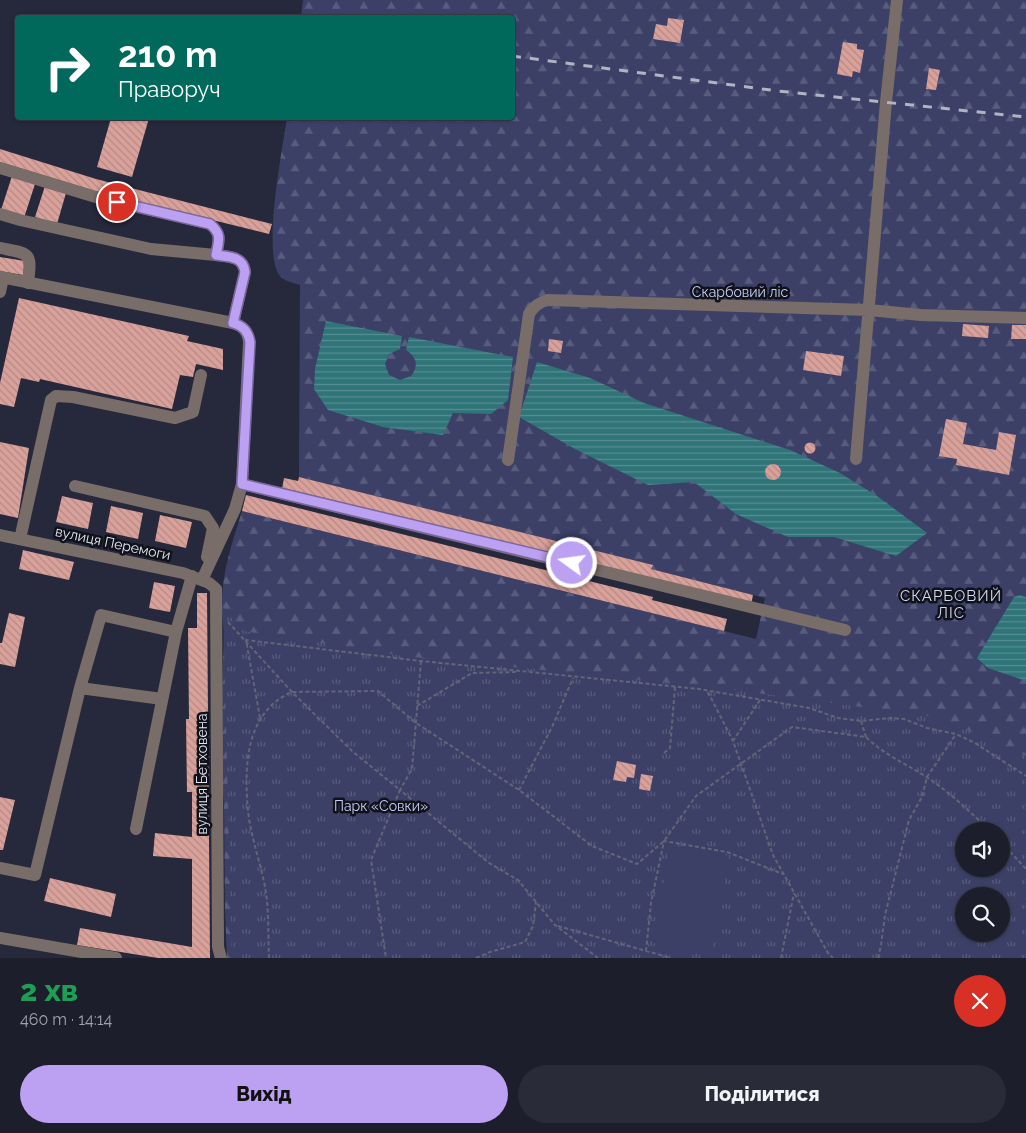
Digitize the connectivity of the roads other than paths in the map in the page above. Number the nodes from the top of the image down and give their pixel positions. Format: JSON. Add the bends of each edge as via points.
{"nodes":[{"id":1,"x":897,"y":0,"type":"edge"},
{"id":2,"x":0,"y":168,"type":"edge"},
{"id":3,"x":0,"y":214,"type":"edge"},
{"id":4,"x":0,"y":248,"type":"edge"},
{"id":5,"x":216,"y":255,"type":"junction"},
{"id":6,"x":2,"y":278,"type":"edge"},
{"id":7,"x":28,"y":283,"type":"junction"},
{"id":8,"x":0,"y":292,"type":"edge"},
{"id":9,"x":869,"y":310,"type":"junction"},
{"id":10,"x":1026,"y":318,"type":"edge"},
{"id":11,"x":233,"y":323,"type":"junction"},
{"id":12,"x":201,"y":375,"type":"dead end"},
{"id":13,"x":856,"y":459,"type":"dead end"},
{"id":14,"x":508,"y":460,"type":"dead end"},
{"id":15,"x":242,"y":484,"type":"junction"},
{"id":16,"x":74,"y":486,"type":"dead end"},
{"id":17,"x":0,"y":535,"type":"edge"},
{"id":18,"x":20,"y":539,"type":"junction"},
{"id":19,"x":210,"y":563,"type":"junction"},
{"id":20,"x":197,"y":578,"type":"junction"},
{"id":21,"x":216,"y":589,"type":"joint"},
{"id":22,"x":845,"y":630,"type":"dead end"},
{"id":23,"x":176,"y":632,"type":"junction"},
{"id":24,"x":80,"y":688,"type":"junction"},
{"id":25,"x":162,"y":699,"type":"junction"},
{"id":26,"x":136,"y":829,"type":"dead end"},
{"id":27,"x":0,"y":868,"type":"edge"},
{"id":28,"x":0,"y":938,"type":"edge"},
{"id":29,"x":56,"y":953,"type":"edge"},
{"id":30,"x":116,"y":958,"type":"edge"},
{"id":31,"x":221,"y":958,"type":"edge"}],
"edges":[{"from":1,"to":9,"type":"street"},
{"from":2,"to":5,"type":"street","via":[[99,198],[210,224],[217,230],[219,238]]},
{"from":3,"to":5,"type":"street","via":[[151,249]]},
{"from":4,"to":7,"type":"street","via":[[26,255],[30,263]]},
{"from":5,"to":11,"type":"street","via":[[233,257],[244,266]]},
{"from":6,"to":7,"type":"street"},
{"from":6,"to":8,"type":"street"},
{"from":7,"to":11,"type":"street"},
{"from":9,"to":10,"type":"street"},
{"from":9,"to":13,"type":"street"},
{"from":9,"to":14,"type":"street","via":[[540,302],[529,314]]},
{"from":11,"to":15,"type":"street","via":[[245,329],[250,342]]},
{"from":12,"to":18,"type":"street","via":[[193,412],[175,418],[72,397],[56,396],[51,400]]},
{"from":15,"to":19,"type":"street","via":[[235,509]]},
{"from":15,"to":22,"type":"street"},
{"from":16,"to":19,"type":"street","via":[[205,516],[213,528],[207,558]]},
{"from":17,"to":18,"type":"street","name":"вулиця Перемоги"},
{"from":18,"to":20,"type":"street","name":"вулиця Перемоги"},
{"from":19,"to":20,"type":"street"},
{"from":20,"to":21,"type":"street","name":"вулиця Перемоги"},
{"from":20,"to":23,"type":"street"},
{"from":21,"to":31,"type":"street","name":"вулиця Бетховена","via":[[218,947]]},
{"from":23,"to":24,"type":"street","via":[[101,615]]},
{"from":23,"to":25,"type":"street"},
{"from":24,"to":25,"type":"street"},
{"from":24,"to":27,"type":"street","via":[[35,875]]},
{"from":25,"to":26,"type":"street"},
{"from":28,"to":29,"type":"street"},
{"from":29,"to":30,"type":"street"}]}
